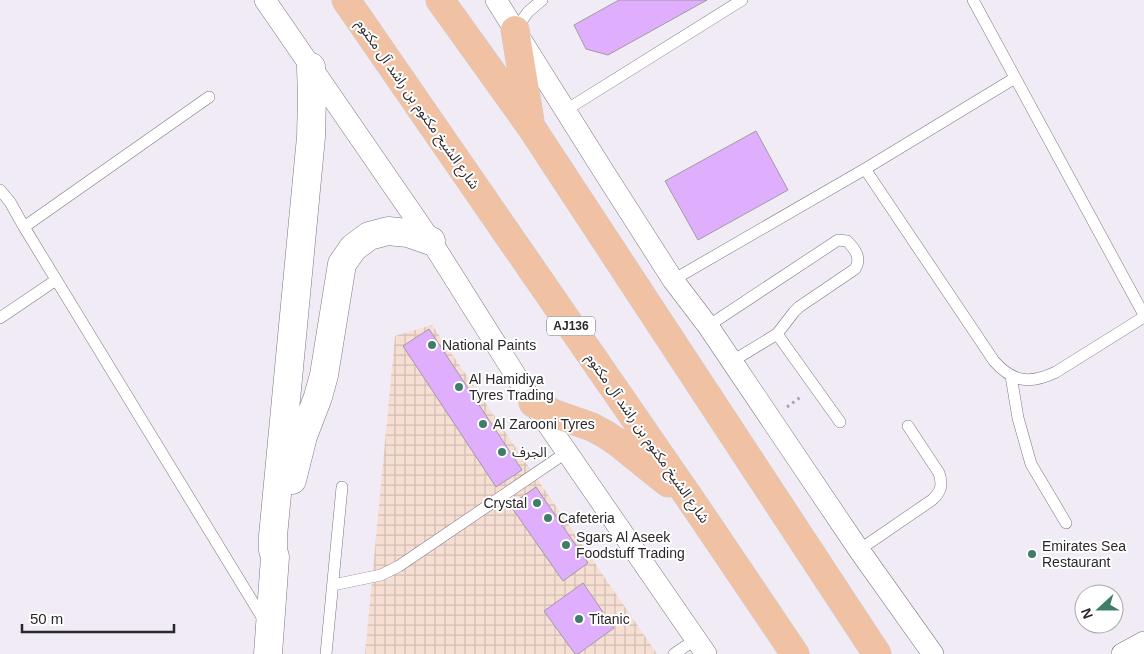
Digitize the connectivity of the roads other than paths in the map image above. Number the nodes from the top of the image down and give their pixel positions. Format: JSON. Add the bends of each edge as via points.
{"nodes":[{"id":1,"x":265,"y":0,"type":"edge"},
{"id":2,"x":346,"y":0,"type":"edge"},
{"id":3,"x":440,"y":0,"type":"edge"},
{"id":4,"x":496,"y":0,"type":"edge"},
{"id":5,"x":542,"y":0,"type":"edge"},
{"id":6,"x":742,"y":0,"type":"edge"},
{"id":7,"x":973,"y":0,"type":"edge"},
{"id":8,"x":515,"y":30,"type":"junction"},
{"id":9,"x":311,"y":67,"type":"junction"},
{"id":10,"x":1015,"y":78,"type":"junction"},
{"id":11,"x":209,"y":97,"type":"dead end"},
{"id":12,"x":566,"y":110,"type":"junction"},
{"id":13,"x":531,"y":128,"type":"junction"},
{"id":14,"x":865,"y":170,"type":"junction"},
{"id":15,"x":0,"y":190,"type":"edge"},
{"id":16,"x":24,"y":227,"type":"junction"},
{"id":17,"x":431,"y":241,"type":"junction"},
{"id":18,"x":56,"y":280,"type":"junction"},
{"id":19,"x":673,"y":280,"type":"junction"},
{"id":20,"x":1144,"y":316,"type":"edge"},
{"id":21,"x":0,"y":318,"type":"edge"},
{"id":22,"x":708,"y":326,"type":"junction"},
{"id":23,"x":777,"y":334,"type":"junction"},
{"id":24,"x":731,"y":362,"type":"junction"},
{"id":25,"x":1011,"y":376,"type":"junction"},
{"id":26,"x":533,"y":403,"type":"junction"},
{"id":27,"x":840,"y":422,"type":"dead end"},
{"id":28,"x":908,"y":426,"type":"dead end"},
{"id":29,"x":567,"y":452,"type":"junction"},
{"id":30,"x":342,"y":487,"type":"dead end"},
{"id":31,"x":693,"y":503,"type":"junction"},
{"id":32,"x":1066,"y":523,"type":"dead end"},
{"id":33,"x":859,"y":550,"type":"junction"},
{"id":34,"x":275,"y":557,"type":"junction"},
{"id":35,"x":333,"y":585,"type":"junction"},
{"id":36,"x":1144,"y":642,"type":"edge"},
{"id":37,"x":274,"y":647,"type":"edge"},
{"id":38,"x":701,"y":647,"type":"edge"},
{"id":39,"x":877,"y":653,"type":"edge"},
{"id":40,"x":326,"y":654,"type":"edge"},
{"id":41,"x":674,"y":654,"type":"edge"},
{"id":42,"x":795,"y":654,"type":"edge"},
{"id":43,"x":933,"y":654,"type":"edge"},
{"id":44,"x":1122,"y":654,"type":"edge"}],
"edges":[{"from":1,"to":9,"type":"street"},
{"from":2,"to":31,"type":"main road","name":"شارع الشيخ مكتوم بن راشد آل مكتوم","number":"AJ136"},
{"from":3,"to":13,"type":"main road"},
{"from":4,"to":8,"type":"street"},
{"from":5,"to":8,"type":"lane"},
{"from":6,"to":12,"type":"lane"},
{"from":7,"to":10,"type":"lane"},
{"from":8,"to":12,"type":"street"},
{"from":8,"to":13,"type":"main road"},
{"from":9,"to":17,"type":"street"},
{"from":9,"to":34,"type":"street","via":[[311,137],[273,536]]},
{"from":10,"to":14,"type":"lane"},
{"from":10,"to":20,"type":"lane"},
{"from":11,"to":16,"type":"lane"},
{"from":12,"to":19,"type":"street"},
{"from":13,"to":39,"type":"main road"},
{"from":14,"to":19,"type":"lane"},
{"from":14,"to":25,"type":"lane","via":[[994,361]]},
{"from":15,"to":16,"type":"lane"},
{"from":16,"to":18,"type":"lane"},
{"from":17,"to":26,"type":"street"},
{"from":17,"to":34,"type":"street","via":[[408,233],[388,231],[369,236],[353,248],[342,264],[324,375],[303,436],[282,539]]},
{"from":18,"to":21,"type":"lane"},
{"from":18,"to":37,"type":"lane"},
{"from":19,"to":22,"type":"street"},
{"from":20,"to":25,"type":"lane","via":[[1046,377],[1023,380]]},
{"from":22,"to":23,"type":"lane","via":[[838,240],[847,241],[857,254],[855,268],[799,307]]},
{"from":22,"to":24,"type":"street"},
{"from":23,"to":24,"type":"lane"},
{"from":23,"to":27,"type":"lane"},
{"from":24,"to":33,"type":"street"},
{"from":25,"to":32,"type":"lane","via":[[1031,464]]},
{"from":26,"to":29,"type":"street"},
{"from":26,"to":31,"type":"main road","via":[[605,434]]},
{"from":28,"to":33,"type":"lane","via":[[939,473],[941,488],[932,500]]},
{"from":29,"to":35,"type":"lane","via":[[399,566],[381,575]]},
{"from":29,"to":38,"type":"street"},
{"from":30,"to":35,"type":"lane"},
{"from":31,"to":42,"type":"main road","name":"شارع الشيخ مكتوم بن راشد آل مكتوم","number":"AJ136"},
{"from":33,"to":43,"type":"street"},
{"from":34,"to":37,"type":"street"},
{"from":35,"to":40,"type":"lane"},
{"from":36,"to":44,"type":"street"},
{"from":38,"to":41,"type":"lane"}]}
